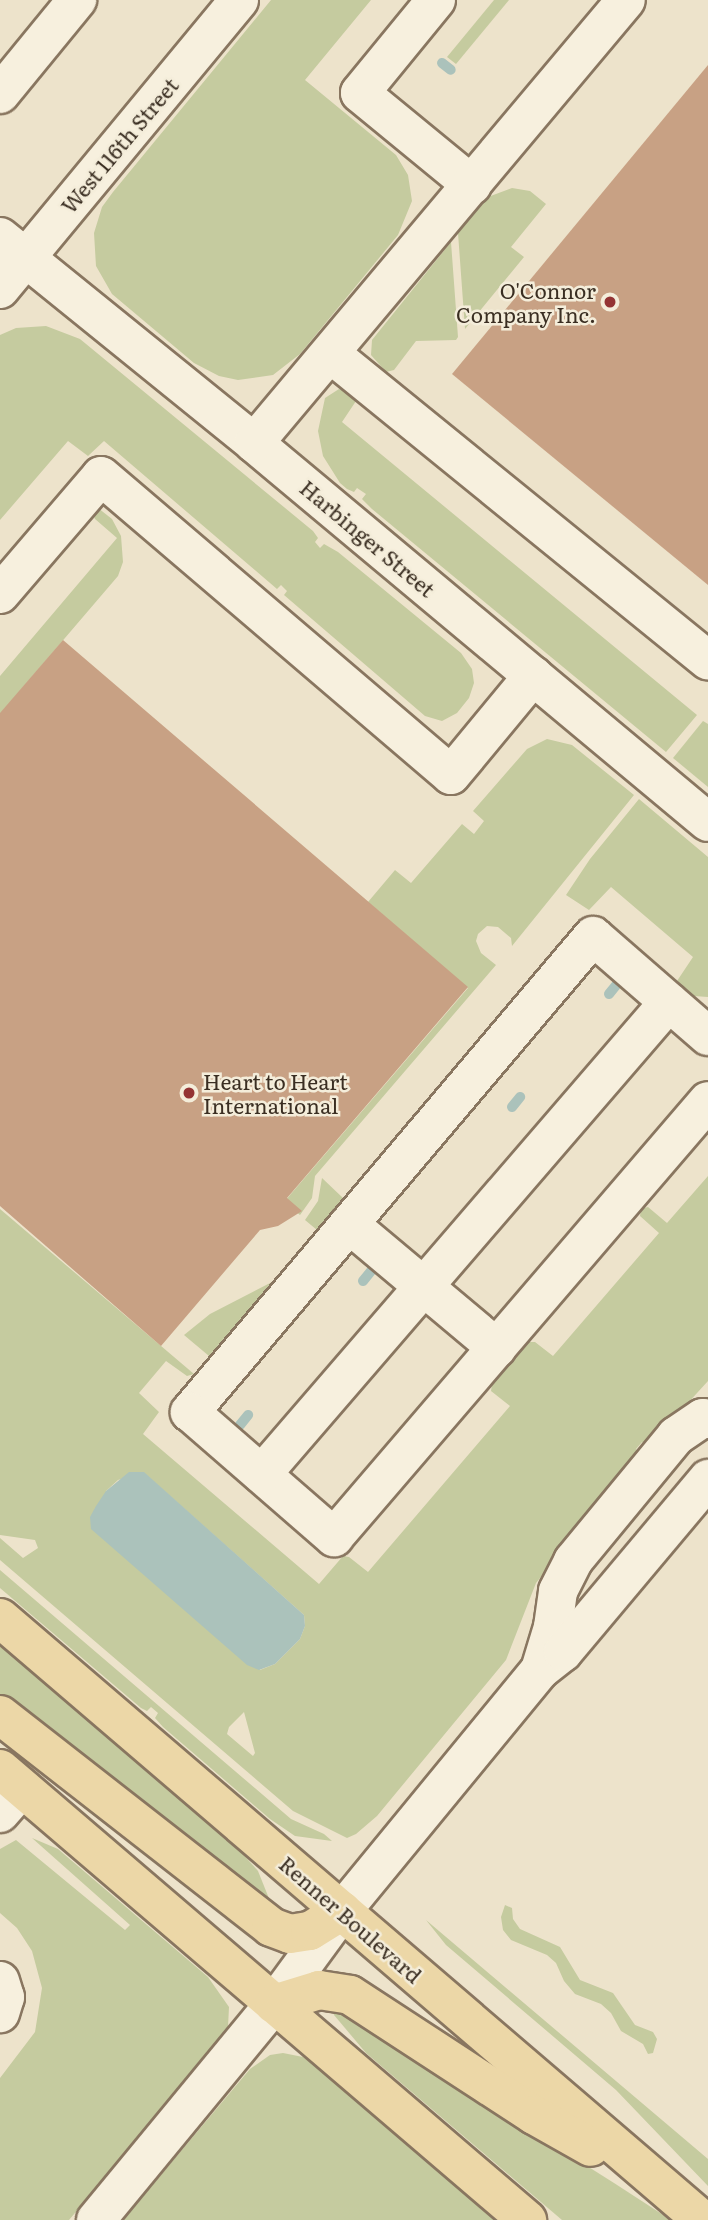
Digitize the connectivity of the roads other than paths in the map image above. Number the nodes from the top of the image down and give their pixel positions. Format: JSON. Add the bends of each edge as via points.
{"nodes":[{"id":1,"x":77,"y":0,"type":"edge"},
{"id":2,"x":239,"y":0,"type":"edge"},
{"id":3,"x":436,"y":0,"type":"edge"},
{"id":4,"x":626,"y":0,"type":"edge"},
{"id":5,"x":0,"y":94,"type":"edge"},
{"id":6,"x":472,"y":185,"type":"junction"},
{"id":7,"x":13,"y":247,"type":"edge"},
{"id":8,"x":0,"y":289,"type":"edge"},
{"id":9,"x":331,"y":354,"type":"junction"},
{"id":10,"x":254,"y":443,"type":"junction"},
{"id":11,"x":0,"y":594,"type":"edge"},
{"id":12,"x":708,"y":660,"type":"edge"},
{"id":13,"x":533,"y":676,"type":"junction"},
{"id":14,"x":708,"y":822,"type":"edge"},
{"id":15,"x":669,"y":1002,"type":"junction"},
{"id":16,"x":707,"y":1033,"type":"edge"},
{"id":17,"x":708,"y":1101,"type":"edge"},
{"id":18,"x":349,"y":1224,"type":"junction"},
{"id":19,"x":424,"y":1286,"type":"junction"},
{"id":20,"x":497,"y":1348,"type":"junction"},
{"id":21,"x":708,"y":1419,"type":"edge"},
{"id":22,"x":262,"y":1475,"type":"junction"},
{"id":23,"x":708,"y":1479,"type":"edge"},
{"id":24,"x":0,"y":1618,"type":"edge"},
{"id":25,"x":540,"y":1670,"type":"junction"},
{"id":26,"x":0,"y":1715,"type":"edge"},
{"id":27,"x":7,"y":1790,"type":"edge"},
{"id":28,"x":342,"y":1912,"type":"junction"},
{"id":29,"x":0,"y":1981,"type":"edge"},
{"id":30,"x":274,"y":2004,"type":"junction"},
{"id":31,"x":0,"y":2013,"type":"edge"},
{"id":32,"x":666,"y":2189,"type":"junction"},
{"id":33,"x":96,"y":2220,"type":"edge"},
{"id":34,"x":527,"y":2220,"type":"edge"},
{"id":35,"x":702,"y":2220,"type":"edge"}],
"edges":[{"from":1,"to":5,"type":"street"},
{"from":2,"to":7,"type":"street","name":"West 116th Street"},
{"from":3,"to":6,"type":"street","via":[[359,93]]},
{"from":4,"to":6,"type":"street"},
{"from":6,"to":9,"type":"street"},
{"from":7,"to":8,"type":"street","name":"West 116th Street"},
{"from":7,"to":10,"type":"street","name":"Harbinger Street"},
{"from":9,"to":10,"type":"street"},
{"from":9,"to":12,"type":"street"},
{"from":10,"to":13,"type":"street","name":"Harbinger Street"},
{"from":11,"to":13,"type":"street","via":[[101,476],[451,775]]},
{"from":13,"to":14,"type":"street","name":"Harbinger Street"},
{"from":15,"to":16,"type":"street"},
{"from":15,"to":18,"type":"street","via":[[593,936]]},
{"from":15,"to":19,"type":"street"},
{"from":17,"to":20,"type":"street"},
{"from":18,"to":19,"type":"street"},
{"from":18,"to":22,"type":"street","via":[[190,1412]]},
{"from":19,"to":20,"type":"street"},
{"from":19,"to":22,"type":"street"},
{"from":20,"to":22,"type":"street","via":[[334,1537]]},
{"from":21,"to":25,"type":"street","via":[[676,1436],[573,1561],[558,1591]]},
{"from":23,"to":25,"type":"street","via":[[564,1652]]},
{"from":24,"to":28,"type":"main road","name":"Renner Boulevard"},
{"from":25,"to":28,"type":"street"},
{"from":26,"to":28,"type":"main road","via":[[271,1927],[290,1934],[310,1931]]},
{"from":27,"to":30,"type":"main road"},
{"from":28,"to":30,"type":"street"},
{"from":28,"to":32,"type":"main road","name":"Renner Boulevard"},
{"from":29,"to":31,"type":"street","via":[[5,1997]]},
{"from":30,"to":32,"type":"main road","via":[[318,1990],[351,1995],[534,2115]]},
{"from":30,"to":33,"type":"street"},
{"from":30,"to":34,"type":"main road"},
{"from":32,"to":35,"type":"main road","name":"Renner Boulevard"}]}
